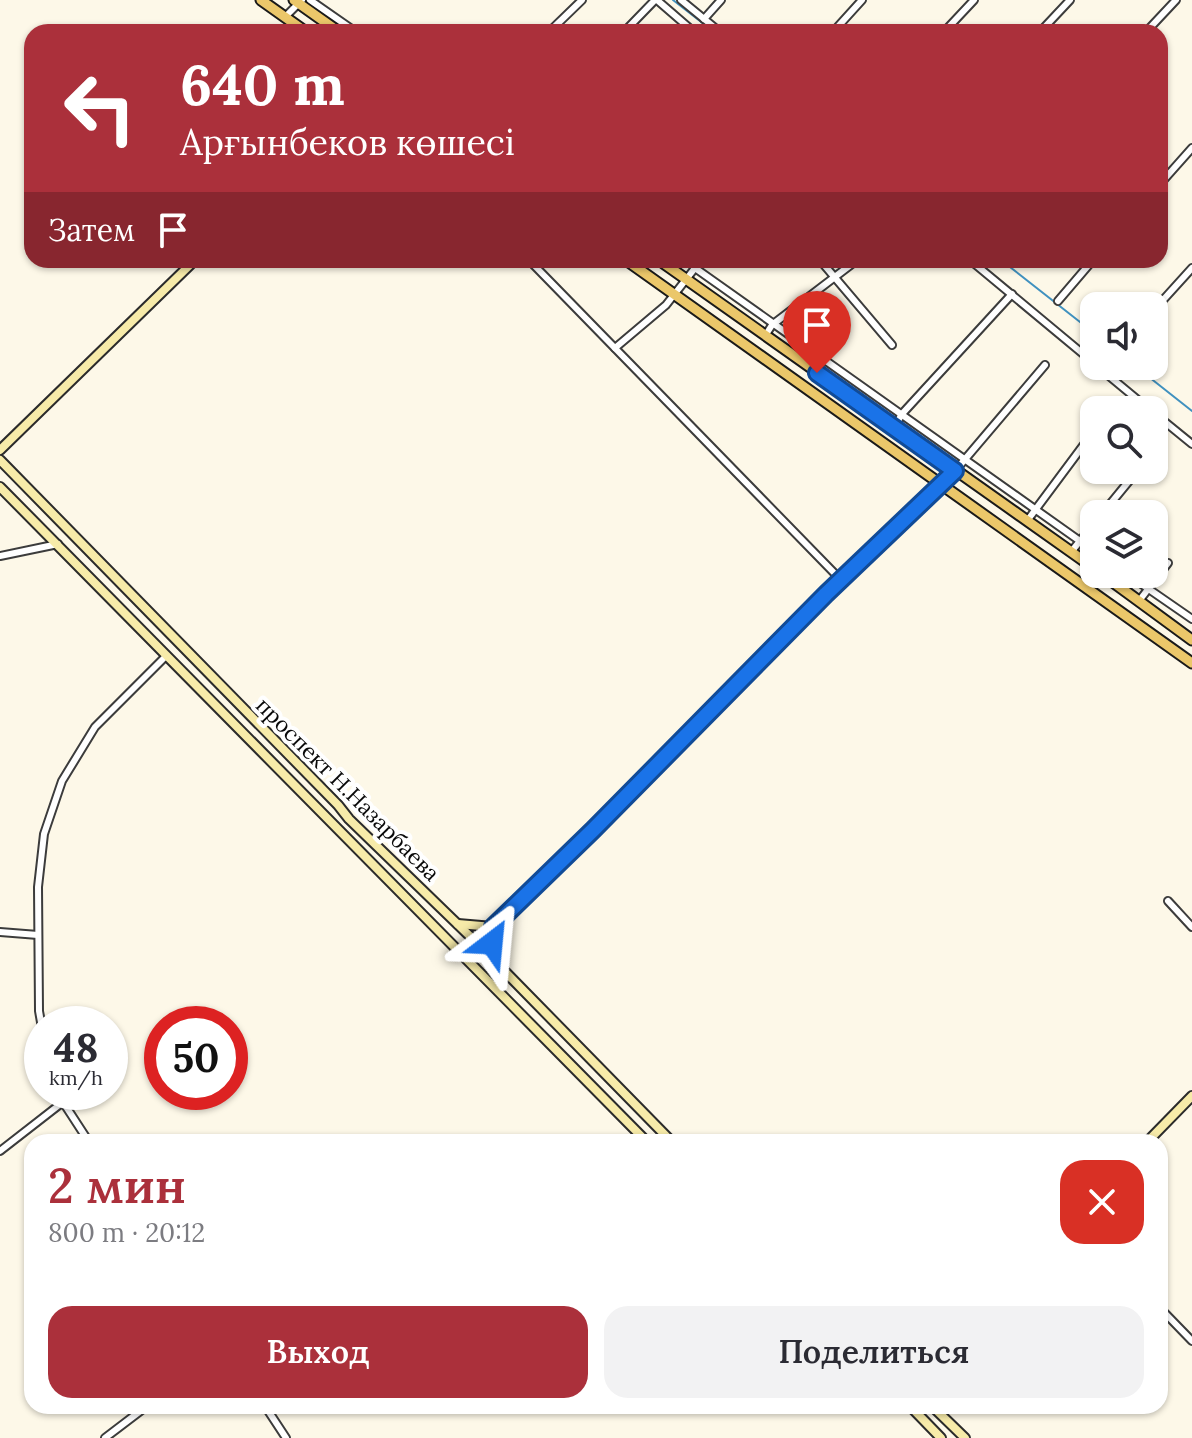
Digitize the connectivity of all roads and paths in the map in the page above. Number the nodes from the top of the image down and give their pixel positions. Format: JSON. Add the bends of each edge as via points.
{"nodes":[{"id":1,"x":261,"y":0,"type":"edge"},
{"id":2,"x":310,"y":0,"type":"edge"},
{"id":3,"x":582,"y":0,"type":"edge"},
{"id":4,"x":656,"y":0,"type":"edge"},
{"id":5,"x":681,"y":0,"type":"edge"},
{"id":6,"x":721,"y":0,"type":"edge"},
{"id":7,"x":862,"y":0,"type":"edge"},
{"id":8,"x":974,"y":0,"type":"edge"},
{"id":9,"x":1070,"y":0,"type":"edge"},
{"id":10,"x":1176,"y":0,"type":"edge"},
{"id":11,"x":298,"y":1,"type":"edge"},
{"id":12,"x":285,"y":17,"type":"junction"},
{"id":13,"x":704,"y":19,"type":"junction"},
{"id":14,"x":295,"y":24,"type":"edge"},
{"id":15,"x":328,"y":24,"type":"edge"},
{"id":16,"x":344,"y":24,"type":"edge"},
{"id":17,"x":557,"y":24,"type":"edge"},
{"id":18,"x":632,"y":24,"type":"edge"},
{"id":19,"x":684,"y":24,"type":"edge"},
{"id":20,"x":710,"y":24,"type":"edge"},
{"id":21,"x":840,"y":24,"type":"edge"},
{"id":22,"x":952,"y":24,"type":"edge"},
{"id":23,"x":1048,"y":24,"type":"edge"},
{"id":24,"x":1154,"y":24,"type":"edge"},
{"id":25,"x":1192,"y":148,"type":"edge"},
{"id":26,"x":1168,"y":175,"type":"edge"},
{"id":27,"x":187,"y":268,"type":"edge"},
{"id":28,"x":537,"y":268,"type":"edge"},
{"id":29,"x":637,"y":268,"type":"edge"},
{"id":30,"x":670,"y":268,"type":"edge"},
{"id":31,"x":695,"y":268,"type":"joint"},
{"id":32,"x":827,"y":268,"type":"edge"},
{"id":33,"x":847,"y":268,"type":"edge"},
{"id":34,"x":980,"y":268,"type":"edge"},
{"id":35,"x":1086,"y":268,"type":"edge"},
{"id":36,"x":1192,"y":268,"type":"edge"},
{"id":37,"x":835,"y":277,"type":"junction"},
{"id":38,"x":687,"y":280,"type":"junction"},
{"id":39,"x":1012,"y":294,"type":"junction"},
{"id":40,"x":675,"y":295,"type":"junction"},
{"id":41,"x":1168,"y":295,"type":"edge"},
{"id":42,"x":1058,"y":301,"type":"dead end"},
{"id":43,"x":772,"y":325,"type":"junction"},
{"id":44,"x":765,"y":336,"type":"junction"},
{"id":45,"x":892,"y":345,"type":"dead end"},
{"id":46,"x":615,"y":348,"type":"junction"},
{"id":47,"x":1080,"y":351,"type":"edge"},
{"id":48,"x":1045,"y":365,"type":"dead end"},
{"id":49,"x":1114,"y":380,"type":"edge"},
{"id":50,"x":1133,"y":396,"type":"edge"},
{"id":51,"x":901,"y":415,"type":"junction"},
{"id":52,"x":1168,"y":425,"type":"edge"},
{"id":53,"x":895,"y":428,"type":"junction"},
{"id":54,"x":1192,"y":444,"type":"edge"},
{"id":55,"x":0,"y":450,"type":"edge"},
{"id":56,"x":1080,"y":450,"type":"edge"},
{"id":57,"x":0,"y":460,"type":"edge"},
{"id":58,"x":964,"y":460,"type":"junction"},
{"id":59,"x":955,"y":471,"type":"junction"},
{"id":60,"x":942,"y":484,"type":"junction"},
{"id":61,"x":1127,"y":484,"type":"edge"},
{"id":62,"x":0,"y":487,"type":"edge"},
{"id":63,"x":1113,"y":500,"type":"edge"},
{"id":64,"x":1035,"y":511,"type":"junction"},
{"id":65,"x":1027,"y":521,"type":"junction"},
{"id":66,"x":1080,"y":541,"type":"joint"},
{"id":67,"x":58,"y":544,"type":"junction"},
{"id":68,"x":1071,"y":552,"type":"junction"},
{"id":69,"x":0,"y":556,"type":"edge"},
{"id":70,"x":1080,"y":558,"type":"edge"},
{"id":71,"x":841,"y":580,"type":"junction"},
{"id":72,"x":1121,"y":588,"type":"edge"},
{"id":73,"x":1148,"y":589,"type":"joint"},
{"id":74,"x":1139,"y":601,"type":"junction"},
{"id":75,"x":1192,"y":619,"type":"edge"},
{"id":76,"x":1192,"y":640,"type":"edge"},
{"id":77,"x":166,"y":656,"type":"junction"},
{"id":78,"x":1192,"y":663,"type":"edge"},
{"id":79,"x":1168,"y":901,"type":"dead end"},
{"id":80,"x":457,"y":924,"type":"junction"},
{"id":81,"x":493,"y":927,"type":"junction"},
{"id":82,"x":1192,"y":927,"type":"edge"},
{"id":83,"x":0,"y":932,"type":"edge"},
{"id":84,"x":38,"y":935,"type":"junction"},
{"id":85,"x":477,"y":943,"type":"junction"},
{"id":86,"x":463,"y":956,"type":"junction"},
{"id":87,"x":494,"y":960,"type":"junction"},
{"id":88,"x":39,"y":1006,"type":"edge"},
{"id":89,"x":1192,"y":1096,"type":"edge"},
{"id":90,"x":53,"y":1110,"type":"edge"},
{"id":91,"x":68,"y":1110,"type":"edge"},
{"id":92,"x":84,"y":1134,"type":"edge"},
{"id":93,"x":639,"y":1134,"type":"edge"},
{"id":94,"x":664,"y":1134,"type":"edge"},
{"id":95,"x":1155,"y":1134,"type":"edge"},
{"id":96,"x":0,"y":1151,"type":"edge"},
{"id":97,"x":1168,"y":1316,"type":"edge"},
{"id":98,"x":1192,"y":1341,"type":"edge"},
{"id":99,"x":136,"y":1414,"type":"edge"},
{"id":100,"x":270,"y":1414,"type":"edge"},
{"id":101,"x":918,"y":1414,"type":"edge"},
{"id":102,"x":940,"y":1414,"type":"edge"},
{"id":103,"x":105,"y":1438,"type":"edge"},
{"id":104,"x":286,"y":1438,"type":"edge"},
{"id":105,"x":941,"y":1438,"type":"edge"},
{"id":106,"x":965,"y":1438,"type":"edge"}],
"edges":[{"from":1,"to":12,"type":"main road"},
{"from":2,"to":16,"type":"street"},
{"from":3,"to":17,"type":"street"},
{"from":4,"to":18,"type":"street"},
{"from":4,"to":19,"type":"street"},
{"from":5,"to":13,"type":"street"},
{"from":6,"to":13,"type":"street"},
{"from":7,"to":21,"type":"street"},
{"from":8,"to":22,"type":"street"},
{"from":9,"to":23,"type":"street"},
{"from":10,"to":24,"type":"street"},
{"from":11,"to":12,"type":"street"},
{"from":11,"to":15,"type":"main road"},
{"from":12,"to":14,"type":"main road"},
{"from":13,"to":20,"type":"street"},
{"from":25,"to":26,"type":"street"},
{"from":27,"to":55,"type":"main road"},
{"from":28,"to":46,"type":"street"},
{"from":29,"to":40,"type":"main road"},
{"from":30,"to":38,"type":"main road"},
{"from":31,"to":38,"type":"street"},
{"from":31,"to":43,"type":"street"},
{"from":32,"to":37,"type":"street"},
{"from":33,"to":37,"type":"street"},
{"from":34,"to":39,"type":"street"},
{"from":35,"to":42,"type":"street"},
{"from":36,"to":41,"type":"street"},
{"from":37,"to":43,"type":"street"},
{"from":37,"to":45,"type":"street"},
{"from":38,"to":40,"type":"street"},
{"from":38,"to":44,"type":"main road"},
{"from":39,"to":47,"type":"street"},
{"from":39,"to":51,"type":"street"},
{"from":40,"to":46,"type":"street"},
{"from":40,"to":60,"type":"main road"},
{"from":43,"to":44,"type":"street"},
{"from":43,"to":51,"type":"street"},
{"from":44,"to":53,"type":"main road"},
{"from":46,"to":71,"type":"street"},
{"from":48,"to":58,"type":"street"},
{"from":49,"to":50,"type":"street"},
{"from":51,"to":53,"type":"street"},
{"from":51,"to":58,"type":"street"},
{"from":52,"to":54,"type":"street"},
{"from":53,"to":59,"type":"main road"},
{"from":56,"to":64,"type":"street"},
{"from":57,"to":80,"type":"main road","name":"проспект Н.Назарбаева"},
{"from":58,"to":59,"type":"street"},
{"from":58,"to":64,"type":"street"},
{"from":59,"to":60,"type":"street"},
{"from":59,"to":65,"type":"main road"},
{"from":60,"to":71,"type":"street"},
{"from":60,"to":78,"type":"main road"},
{"from":61,"to":63,"type":"street"},
{"from":62,"to":67,"type":"main road","name":"проспект Н.Назарбаева"},
{"from":64,"to":65,"type":"street"},
{"from":64,"to":66,"type":"street"},
{"from":65,"to":68,"type":"main road"},
{"from":66,"to":68,"type":"street"},
{"from":67,"to":69,"type":"street"},
{"from":67,"to":77,"type":"main road","name":"проспект Н.Назарбаева"},
{"from":68,"to":70,"type":"main road"},
{"from":71,"to":81,"type":"street"},
{"from":72,"to":74,"type":"main road"},
{"from":73,"to":74,"type":"street"},
{"from":73,"to":75,"type":"street"},
{"from":74,"to":76,"type":"main road"},
{"from":77,"to":84,"type":"street","via":[[95,727],[62,781],[44,834]]},
{"from":77,"to":86,"type":"main road","name":"проспект Н.Назарбаева"},
{"from":79,"to":82,"type":"street"},
{"from":80,"to":81,"type":"main road"},
{"from":80,"to":85,"type":"main road","name":"проспект Н.Назарбаева"},
{"from":81,"to":85,"type":"street"},
{"from":81,"to":87,"type":"main road"},
{"from":83,"to":84,"type":"street"},
{"from":84,"to":88,"type":"street"},
{"from":85,"to":86,"type":"street"},
{"from":85,"to":87,"type":"main road","name":"проспект Н.Назарбаева"},
{"from":86,"to":93,"type":"main road","name":"проспект Н.Назарбаева"},
{"from":87,"to":94,"type":"main road","name":"проспект Н.Назарбаева"},
{"from":89,"to":95,"type":"main road"},
{"from":90,"to":96,"type":"street"},
{"from":91,"to":92,"type":"street"},
{"from":97,"to":98,"type":"street"},
{"from":99,"to":103,"type":"street"},
{"from":100,"to":104,"type":"street"},
{"from":101,"to":105,"type":"main road"},
{"from":102,"to":106,"type":"main road"}]}
